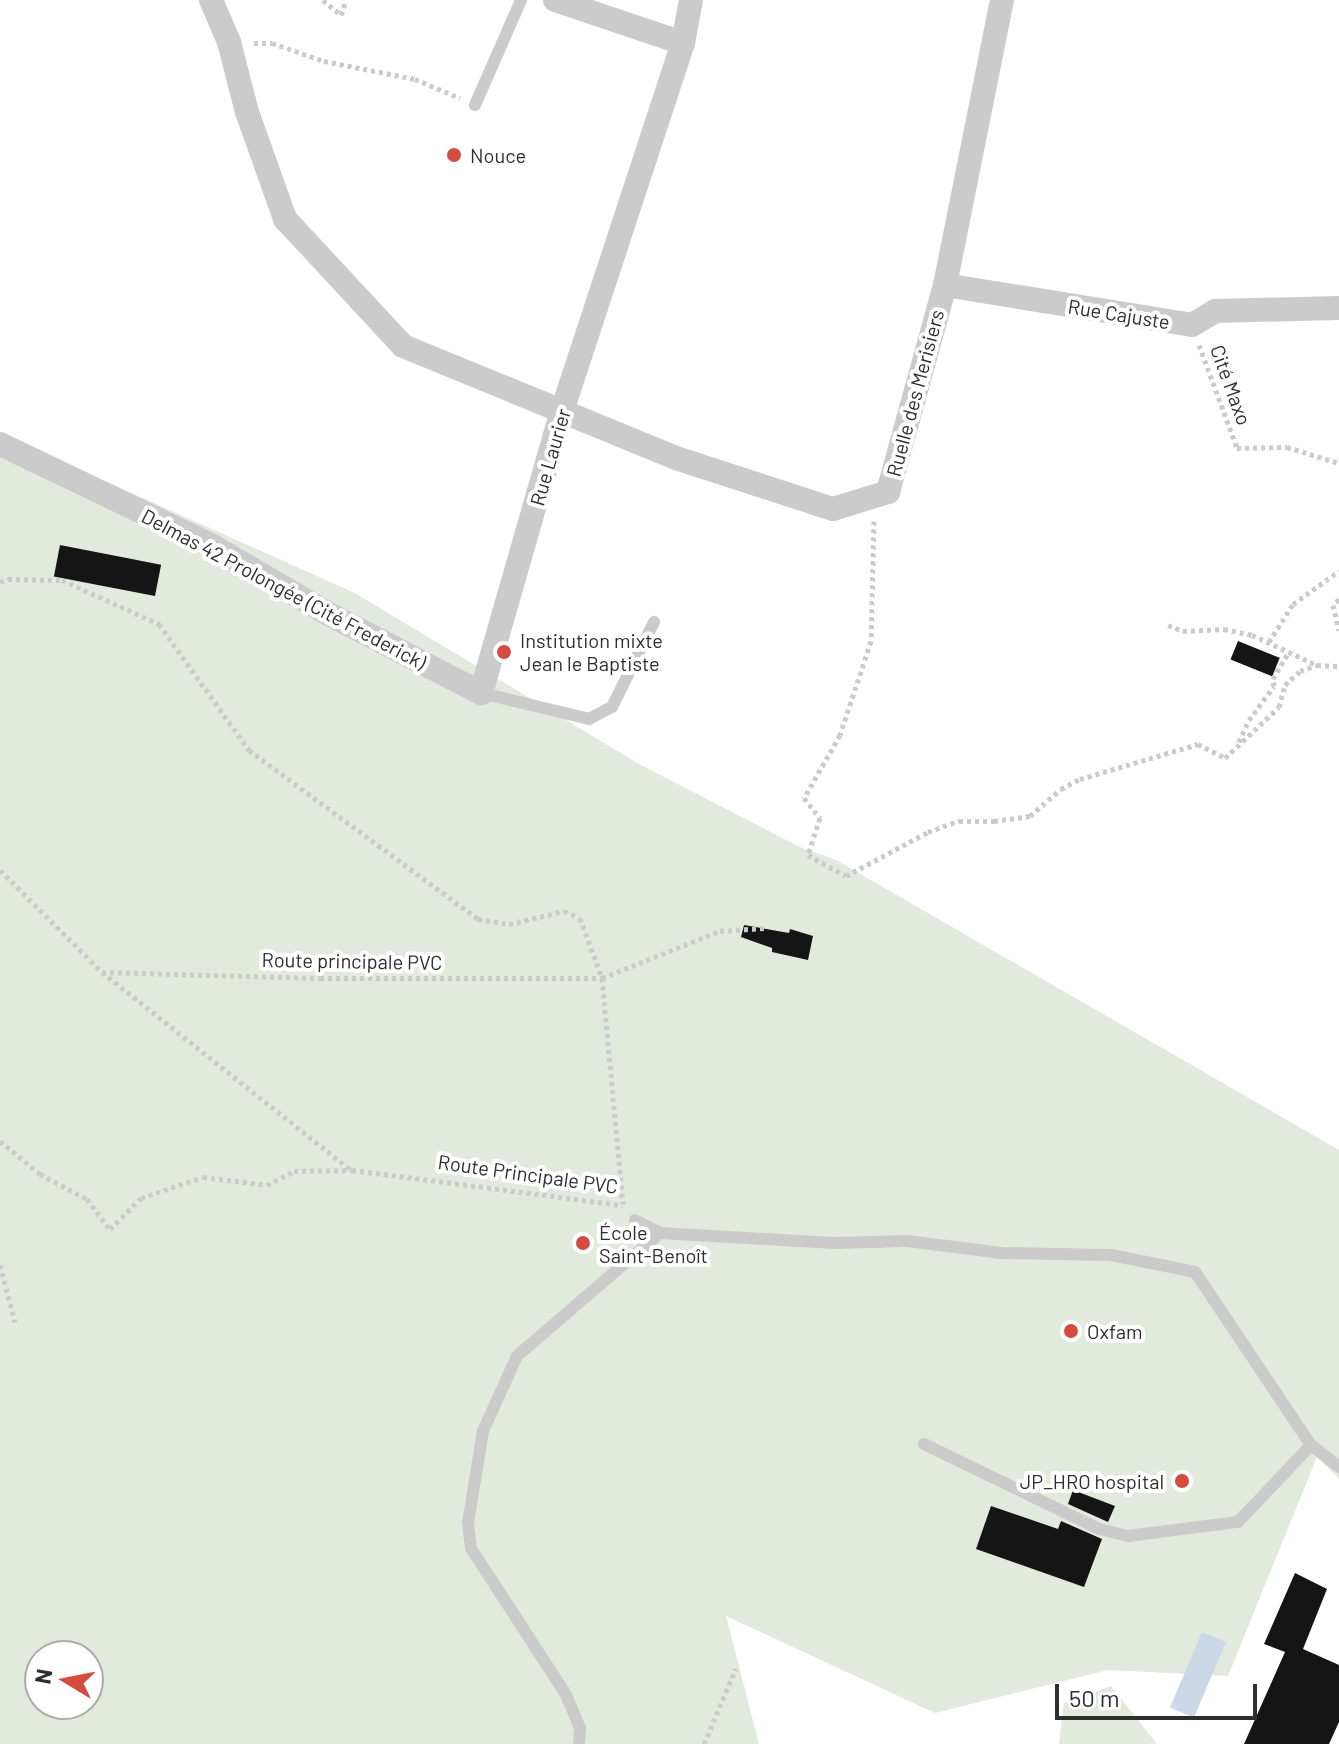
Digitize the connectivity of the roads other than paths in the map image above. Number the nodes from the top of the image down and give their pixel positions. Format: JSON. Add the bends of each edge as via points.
{"nodes":[{"id":1,"x":211,"y":0,"type":"edge"},
{"id":2,"x":521,"y":0,"type":"edge"},
{"id":3,"x":555,"y":0,"type":"edge"},
{"id":4,"x":691,"y":0,"type":"edge"},
{"id":5,"x":1002,"y":0,"type":"edge"},
{"id":6,"x":683,"y":43,"type":"junction"},
{"id":7,"x":475,"y":105,"type":"road end"},
{"id":8,"x":945,"y":285,"type":"junction"},
{"id":9,"x":1339,"y":308,"type":"edge"},
{"id":10,"x":562,"y":411,"type":"junction"},
{"id":11,"x":0,"y":444,"type":"edge"},
{"id":12,"x":654,"y":622,"type":"dead end"},
{"id":13,"x":481,"y":693,"type":"junction"},
{"id":14,"x":635,"y":1220,"type":"road end"},
{"id":15,"x":660,"y":1233,"type":"junction"},
{"id":16,"x":924,"y":1444,"type":"dead end"},
{"id":17,"x":1311,"y":1445,"type":"junction"},
{"id":18,"x":1339,"y":1467,"type":"edge"},
{"id":19,"x":579,"y":1744,"type":"edge"}],
"edges":[{"from":1,"to":10,"type":"street","via":[[285,219],[403,346]]},
{"from":2,"to":7,"type":"lane"},
{"from":3,"to":6,"type":"street"},
{"from":4,"to":6,"type":"street","name":"Rue Laurier"},
{"from":5,"to":8,"type":"street","name":"Ruelle des Merisiers"},
{"from":6,"to":10,"type":"street","name":"Rue Laurier"},
{"from":8,"to":9,"type":"street","name":"Rue Cajuste","via":[[1192,325],[1215,311]]},
{"from":8,"to":10,"type":"street","name":"Ruelle des Merisiers","via":[[888,492],[833,509],[679,459]]},
{"from":10,"to":13,"type":"street","name":"Rue Laurier"},
{"from":11,"to":13,"type":"street","name":"Delmas 42 Prolongée (Cité Frederick)","via":[[211,545]]},
{"from":12,"to":13,"type":"lane","via":[[612,707],[589,719]]},
{"from":14,"to":15,"type":"lane","name":"Route Principale PVC"},
{"from":15,"to":17,"type":"lane","name":"Route Principale PVC","via":[[836,1243],[907,1241],[1001,1253],[1111,1255],[1195,1272]]},
{"from":15,"to":19,"type":"lane","via":[[517,1356],[483,1431],[470,1507],[471,1548],[565,1693],[580,1728]]},
{"from":16,"to":17,"type":"lane","via":[[1099,1529],[1128,1536],[1238,1522]]},
{"from":17,"to":18,"type":"lane","name":"Route Principale PVC"}]}
